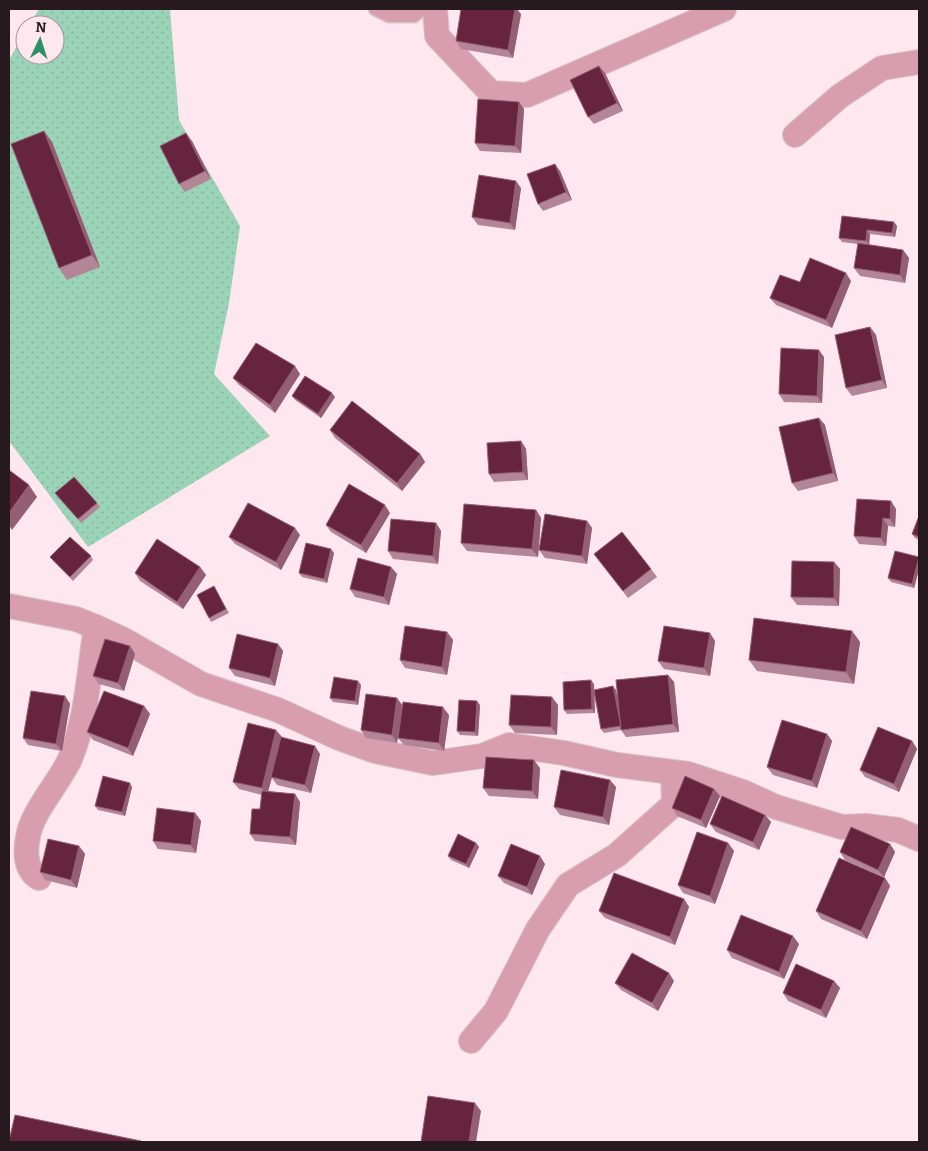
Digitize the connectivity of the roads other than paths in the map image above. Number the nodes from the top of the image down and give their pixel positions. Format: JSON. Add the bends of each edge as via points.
{"nodes":[{"id":1,"x":375,"y":9,"type":"edge"},
{"id":2,"x":422,"y":9,"type":"edge"},
{"id":3,"x":435,"y":9,"type":"edge"},
{"id":4,"x":724,"y":9,"type":"edge"},
{"id":5,"x":919,"y":62,"type":"edge"},
{"id":6,"x":795,"y":135,"type":"dead end"},
{"id":7,"x":9,"y":606,"type":"edge"},
{"id":8,"x":96,"y":627,"type":"junction"},
{"id":9,"x":673,"y":772,"type":"junction"},
{"id":10,"x":919,"y":839,"type":"edge"},
{"id":11,"x":39,"y":878,"type":"edge"},
{"id":12,"x":471,"y":1041,"type":"dead end"}],
"edges":[{"from":1,"to":2,"type":"lane","via":[[389,16],[414,16]]},
{"from":3,"to":4,"type":"street","via":[[437,36],[491,92],[527,95]]},
{"from":5,"to":6,"type":"street","via":[[882,68],[840,96]]},
{"from":7,"to":8,"type":"street"},
{"from":8,"to":9,"type":"street","via":[[201,684],[278,710],[374,751],[433,763],[482,756],[508,745]]},
{"from":8,"to":11,"type":"street","via":[[82,716],[70,757],[28,834],[26,856],[33,874]]},
{"from":9,"to":10,"type":"street","via":[[688,774],[776,807],[842,827],[898,830]]},
{"from":9,"to":12,"type":"street","via":[[674,804],[617,855],[568,885],[538,929],[496,1010]]}]}
